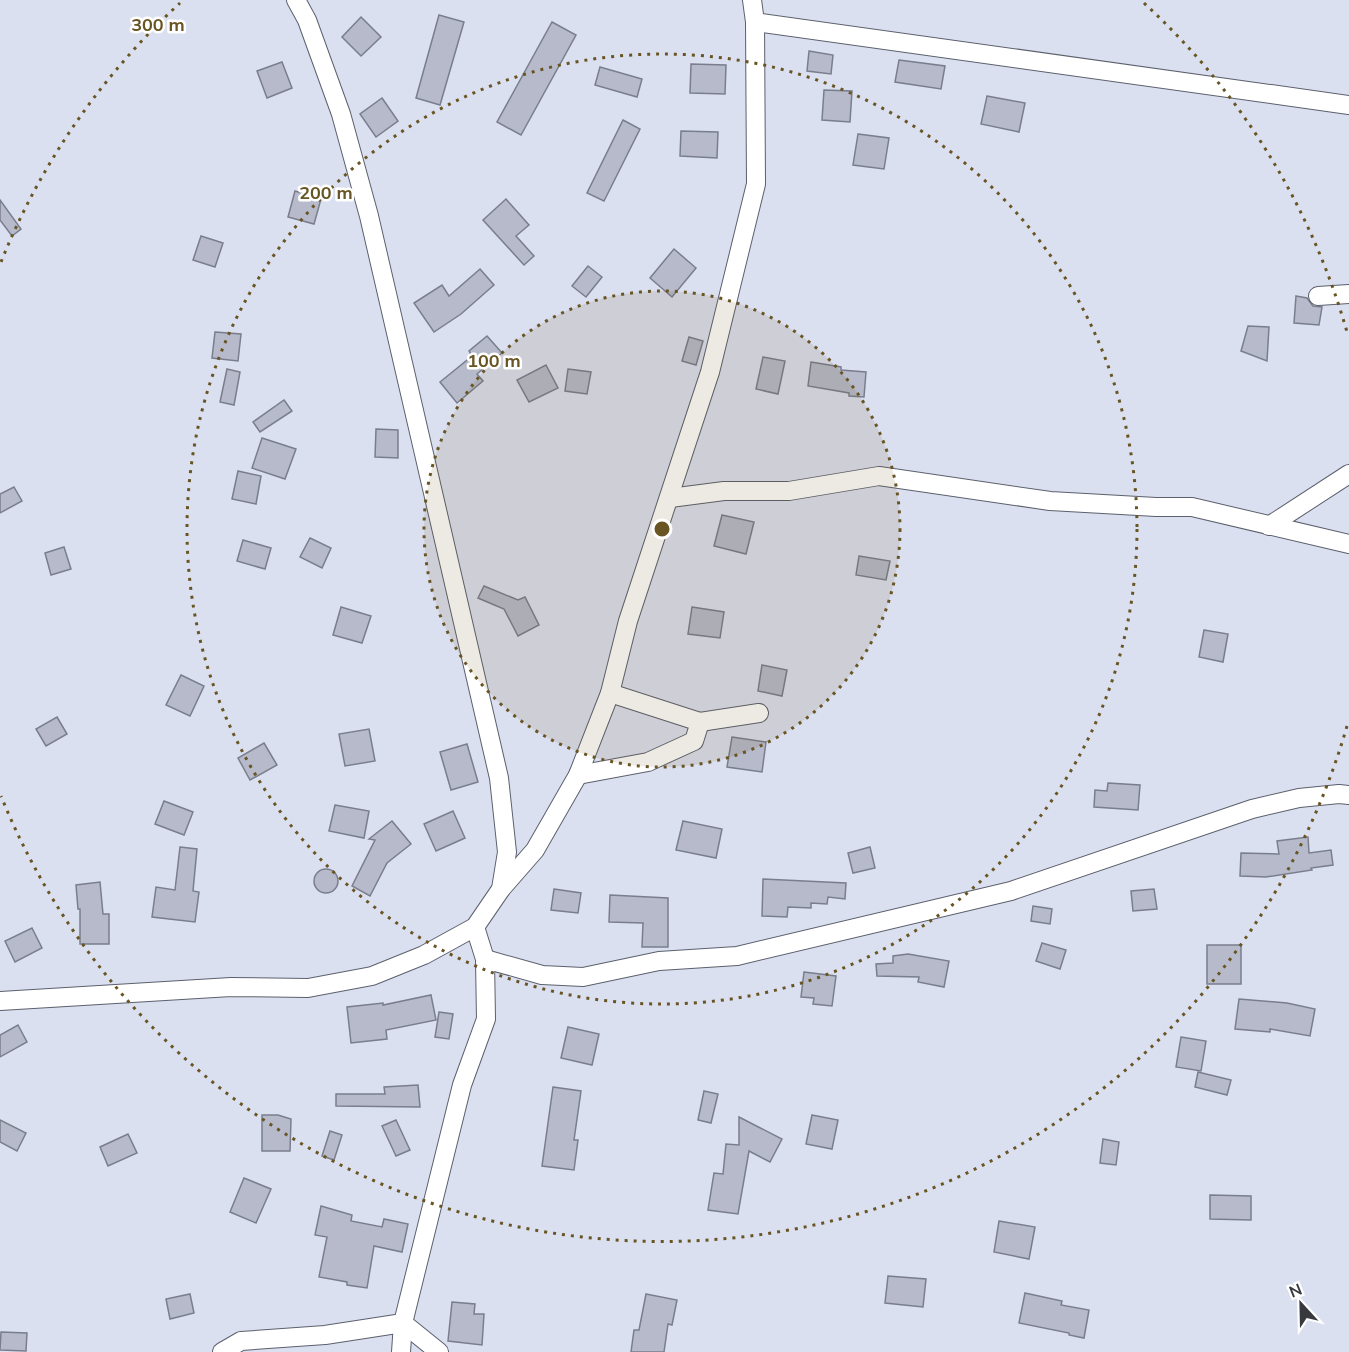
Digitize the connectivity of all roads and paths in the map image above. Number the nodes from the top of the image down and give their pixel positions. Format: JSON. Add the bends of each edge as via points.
{"nodes":[{"id":1,"x":297,"y":0,"type":"edge"},
{"id":2,"x":753,"y":0,"type":"edge"},
{"id":3,"x":755,"y":22,"type":"junction"},
{"id":4,"x":1349,"y":105,"type":"edge"},
{"id":5,"x":1349,"y":294,"type":"edge"},
{"id":6,"x":1318,"y":296,"type":"dead end"},
{"id":7,"x":1349,"y":474,"type":"edge"},
{"id":8,"x":670,"y":498,"type":"junction"},
{"id":9,"x":1269,"y":526,"type":"junction"},
{"id":10,"x":1349,"y":544,"type":"edge"},
{"id":11,"x":610,"y":693,"type":"junction"},
{"id":12,"x":759,"y":713,"type":"dead end"},
{"id":13,"x":700,"y":722,"type":"junction"},
{"id":14,"x":578,"y":775,"type":"junction"},
{"id":15,"x":1349,"y":795,"type":"edge"},
{"id":16,"x":501,"y":889,"type":"junction"},
{"id":17,"x":475,"y":927,"type":"junction"},
{"id":18,"x":485,"y":959,"type":"junction"},
{"id":19,"x":0,"y":1000,"type":"edge"},
{"id":20,"x":403,"y":1323,"type":"junction"},
{"id":21,"x":222,"y":1352,"type":"edge"},
{"id":22,"x":401,"y":1352,"type":"edge"},
{"id":23,"x":439,"y":1352,"type":"edge"}],
"edges":[{"from":1,"to":16,"type":"street","via":[[341,114],[369,216],[499,778],[507,852]]},
{"from":2,"to":3,"type":"street"},
{"from":3,"to":4,"type":"street"},
{"from":3,"to":8,"type":"street","via":[[756,184],[710,372]]},
{"from":5,"to":6,"type":"street"},
{"from":7,"to":9,"type":"street"},
{"from":8,"to":9,"type":"street","via":[[724,490],[789,491],[879,476],[1050,501],[1192,507]]},
{"from":8,"to":11,"type":"street","via":[[628,621]]},
{"from":9,"to":10,"type":"street"},
{"from":11,"to":13,"type":"street"},
{"from":11,"to":14,"type":"street"},
{"from":12,"to":13,"type":"street"},
{"from":13,"to":14,"type":"street","via":[[694,741],[648,762]]},
{"from":14,"to":16,"type":"street","via":[[536,850]]},
{"from":15,"to":18,"type":"street","via":[[1299,798],[1252,809],[1011,891],[738,956],[659,961],[583,978],[542,975]]},
{"from":16,"to":17,"type":"street"},
{"from":17,"to":18,"type":"street"},
{"from":17,"to":19,"type":"street","via":[[424,955],[372,976],[308,988],[231,987]]},
{"from":18,"to":20,"type":"street","via":[[486,1019],[462,1085]]},
{"from":20,"to":21,"type":"street","via":[[325,1335],[241,1341]]},
{"from":20,"to":22,"type":"street"},
{"from":20,"to":23,"type":"street"}]}
